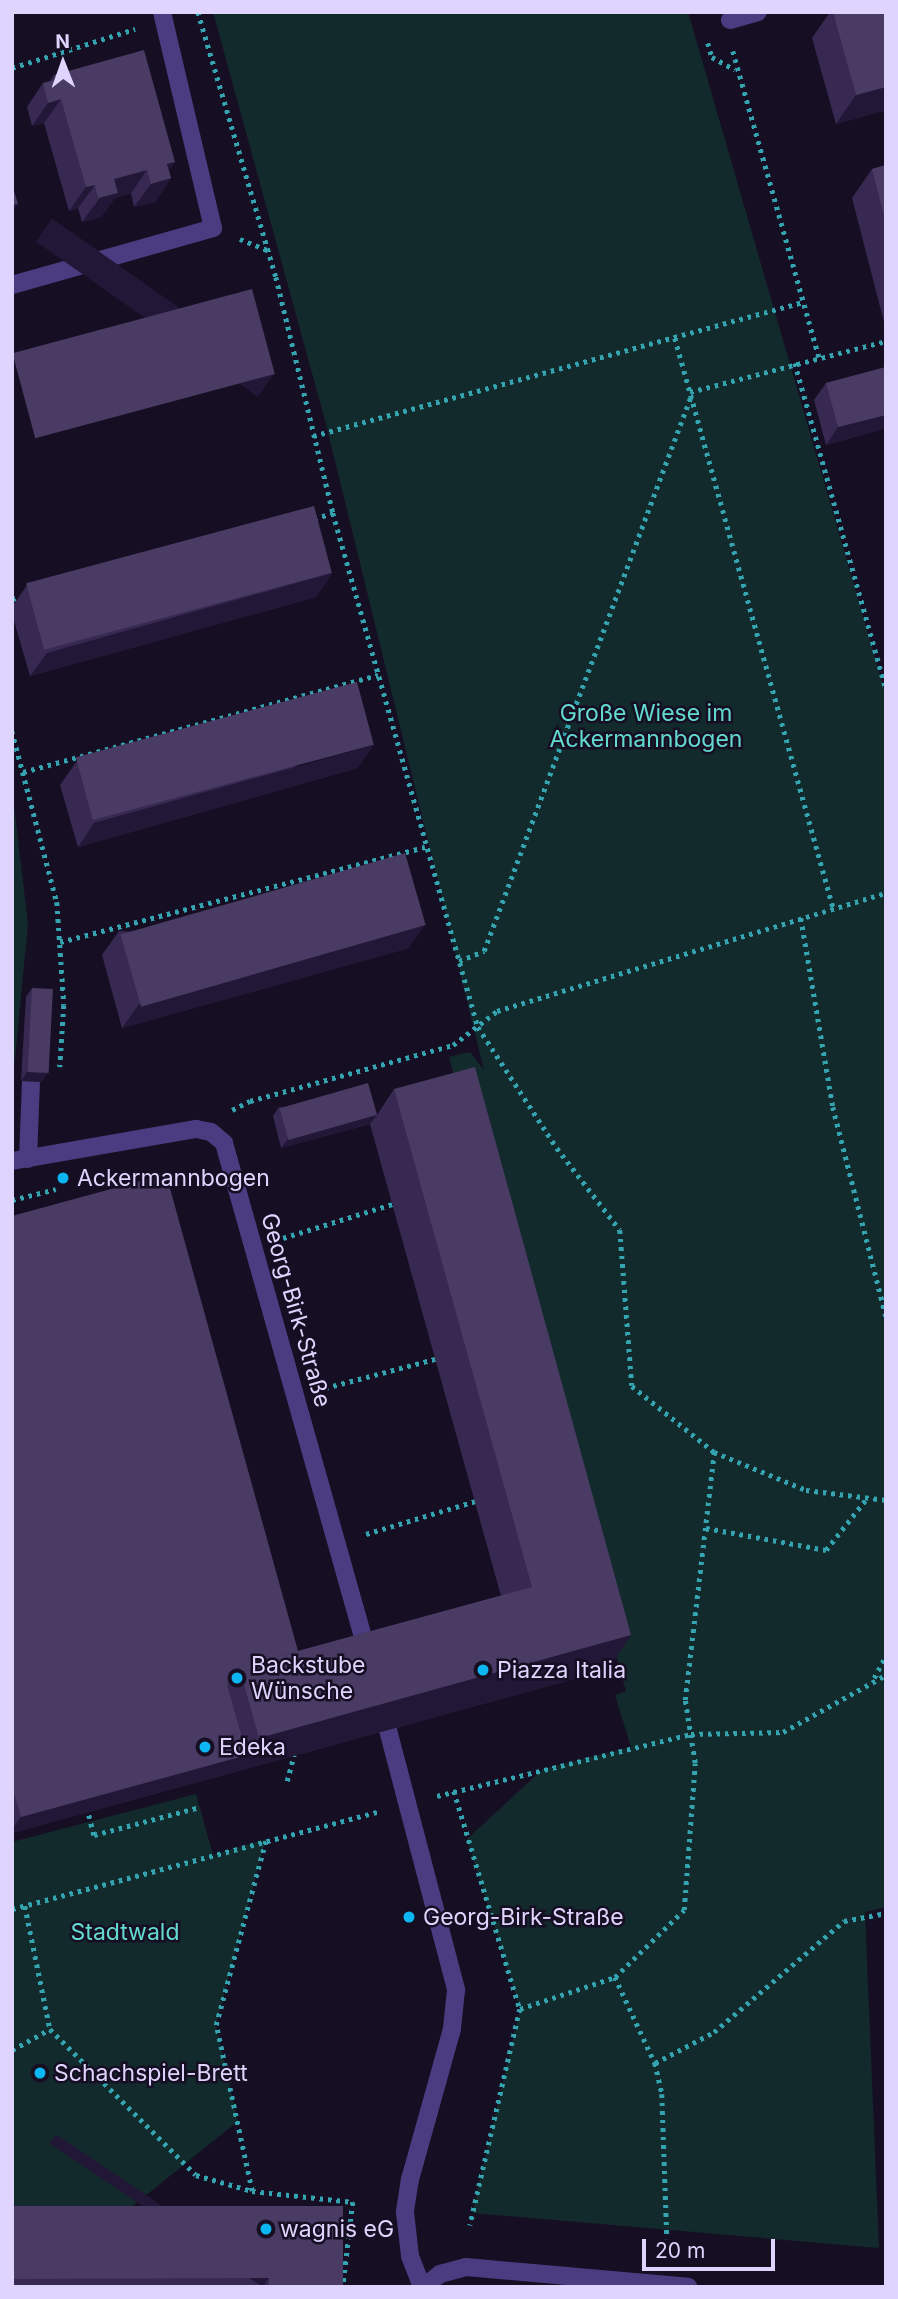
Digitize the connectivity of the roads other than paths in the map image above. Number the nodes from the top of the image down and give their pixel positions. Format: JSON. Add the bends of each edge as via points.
{"nodes":[{"id":1,"x":758,"y":12,"type":"edge"},
{"id":2,"x":163,"y":15,"type":"edge"},
{"id":3,"x":730,"y":20,"type":"road end"},
{"id":4,"x":12,"y":285,"type":"edge"},
{"id":5,"x":31,"y":1081,"type":"edge"},
{"id":6,"x":20,"y":1161,"type":"edge"},
{"id":7,"x":370,"y":1660,"type":"edge"},
{"id":8,"x":388,"y":1730,"type":"edge"},
{"id":9,"x":423,"y":2287,"type":"edge"},
{"id":10,"x":688,"y":2287,"type":"edge"}],
"edges":[{"from":1,"to":3,"type":"street"},
{"from":2,"to":4,"type":"street","via":[[213,228]]},
{"from":5,"to":6,"type":"street"},
{"from":6,"to":7,"type":"street","name":"Georg-Birk-Straße","via":[[196,1129],[211,1132],[224,1143]]},
{"from":8,"to":9,"type":"street","via":[[456,1990],[452,2029],[405,2212],[410,2256]]},
{"from":9,"to":10,"type":"street","via":[[440,2274],[466,2267]]}]}
